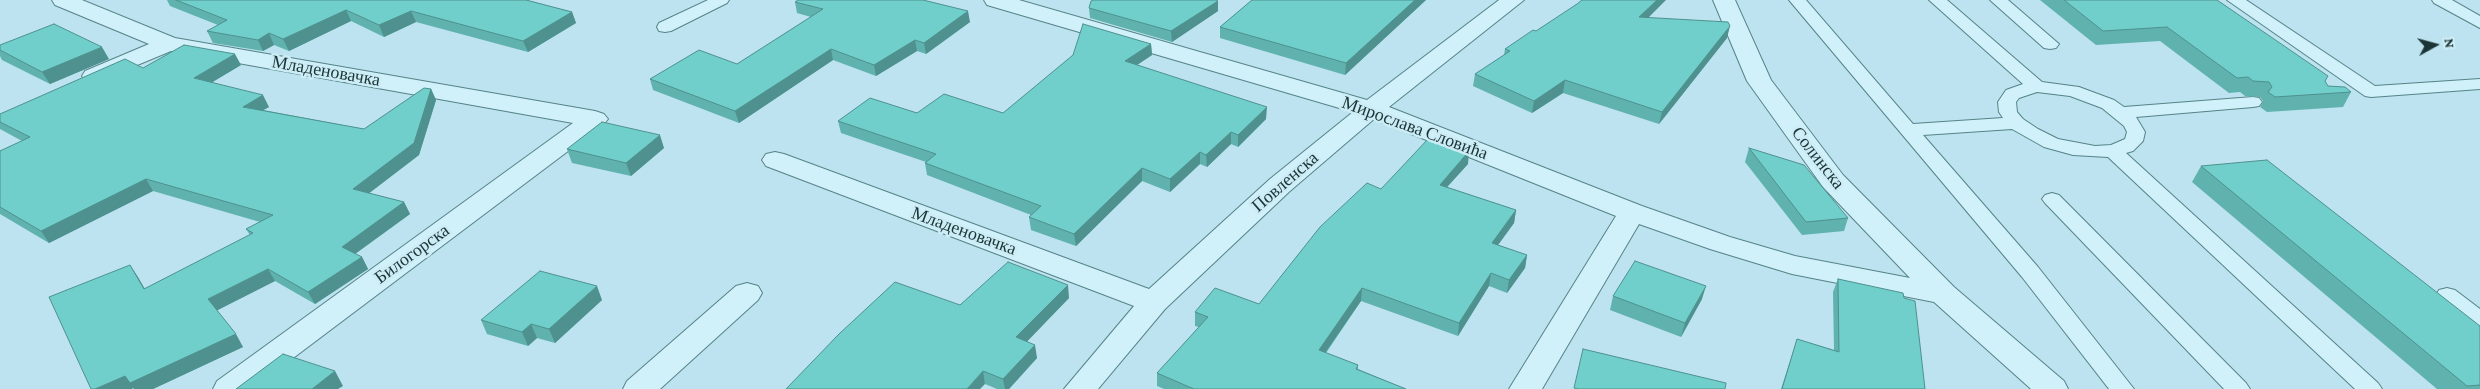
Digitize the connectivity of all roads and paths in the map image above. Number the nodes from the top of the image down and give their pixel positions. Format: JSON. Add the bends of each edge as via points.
{"nodes":[{"id":1,"x":63,"y":0,"type":"edge"},
{"id":2,"x":721,"y":0,"type":"edge"},
{"id":3,"x":995,"y":0,"type":"edge"},
{"id":4,"x":1513,"y":0,"type":"edge"},
{"id":5,"x":1724,"y":0,"type":"edge"},
{"id":6,"x":1797,"y":0,"type":"edge"},
{"id":7,"x":1937,"y":0,"type":"edge"},
{"id":8,"x":1998,"y":0,"type":"edge"},
{"id":9,"x":2236,"y":0,"type":"edge"},
{"id":10,"x":2440,"y":0,"type":"edge"},
{"id":11,"x":2480,"y":23,"type":"edge"},
{"id":12,"x":665,"y":27,"type":"dead end"},
{"id":13,"x":169,"y":44,"type":"junction"},
{"id":14,"x":2050,"y":44,"type":"dead end"},
{"id":15,"x":2480,"y":84,"type":"edge"},
{"id":16,"x":71,"y":86,"type":"edge"},
{"id":17,"x":2037,"y":87,"type":"junction"},
{"id":18,"x":2371,"y":92,"type":"junction"},
{"id":19,"x":2344,"y":94,"type":"edge"},
{"id":20,"x":2253,"y":102,"type":"dead end"},
{"id":21,"x":1371,"y":109,"type":"junction"},
{"id":22,"x":2122,"y":113,"type":"junction"},
{"id":23,"x":595,"y":119,"type":"joint"},
{"id":24,"x":2016,"y":123,"type":"junction"},
{"id":25,"x":1907,"y":130,"type":"junction"},
{"id":26,"x":2112,"y":151,"type":"junction"},
{"id":27,"x":775,"y":160,"type":"dead end"},
{"id":28,"x":2052,"y":199,"type":"dead end"},
{"id":29,"x":1632,"y":212,"type":"junction"},
{"id":30,"x":747,"y":293,"type":"dead end"},
{"id":31,"x":1943,"y":294,"type":"junction"},
{"id":32,"x":2447,"y":295,"type":"dead end"},
{"id":33,"x":1154,"y":302,"type":"junction"},
{"id":34,"x":2480,"y":321,"type":"edge"},
{"id":35,"x":229,"y":389,"type":"edge"},
{"id":36,"x":639,"y":389,"type":"edge"},
{"id":37,"x":1080,"y":389,"type":"edge"},
{"id":38,"x":1525,"y":389,"type":"edge"},
{"id":39,"x":2052,"y":389,"type":"edge"},
{"id":40,"x":2122,"y":389,"type":"edge"},
{"id":41,"x":2238,"y":389,"type":"edge"},
{"id":42,"x":2370,"y":389,"type":"edge"}],
"edges":[{"from":1,"to":13,"type":"street","name":"Младеновачка"},
{"from":2,"to":12,"type":"lane"},
{"from":3,"to":21,"type":"street","name":"Мирослава Словића"},
{"from":4,"to":21,"type":"street","name":"Повленска"},
{"from":5,"to":31,"type":"street","name":"Солинска","via":[[1759,80],[1828,173]]},
{"from":6,"to":25,"type":"lane"},
{"from":7,"to":17,"type":"lane"},
{"from":8,"to":14,"type":"lane"},
{"from":9,"to":18,"type":"lane"},
{"from":10,"to":11,"type":"lane"},
{"from":13,"to":16,"type":"street"},
{"from":13,"to":23,"type":"street","name":"Младеновачка"},
{"from":15,"to":18,"type":"lane"},
{"from":17,"to":22,"type":"lane","via":[[2072,91],[2108,104]]},
{"from":17,"to":24,"type":"lane","via":[[2012,94],[2007,102],[2008,112]]},
{"from":18,"to":19,"type":"lane"},
{"from":20,"to":22,"type":"lane"},
{"from":21,"to":29,"type":"street","name":"Мирослава Словића"},
{"from":21,"to":33,"type":"street","name":"Повленска","via":[[1280,185]]},
{"from":22,"to":26,"type":"lane","via":[[2136,132],[2134,141]]},
{"from":23,"to":35,"type":"street","name":"Билогорска"},
{"from":24,"to":25,"type":"lane"},
{"from":24,"to":26,"type":"lane","via":[[2051,143],[2073,149]]},
{"from":25,"to":40,"type":"lane","via":[[2030,272]]},
{"from":26,"to":42,"type":"lane"},
{"from":27,"to":33,"type":"street","name":"Младеновачка"},
{"from":28,"to":41,"type":"lane"},
{"from":29,"to":31,"type":"street","via":[[1792,265]]},
{"from":29,"to":38,"type":"street"},
{"from":30,"to":36,"type":"street"},
{"from":31,"to":39,"type":"street","name":"Солинска"},
{"from":32,"to":34,"type":"lane"},
{"from":33,"to":37,"type":"street","name":"Повленска"}]}
